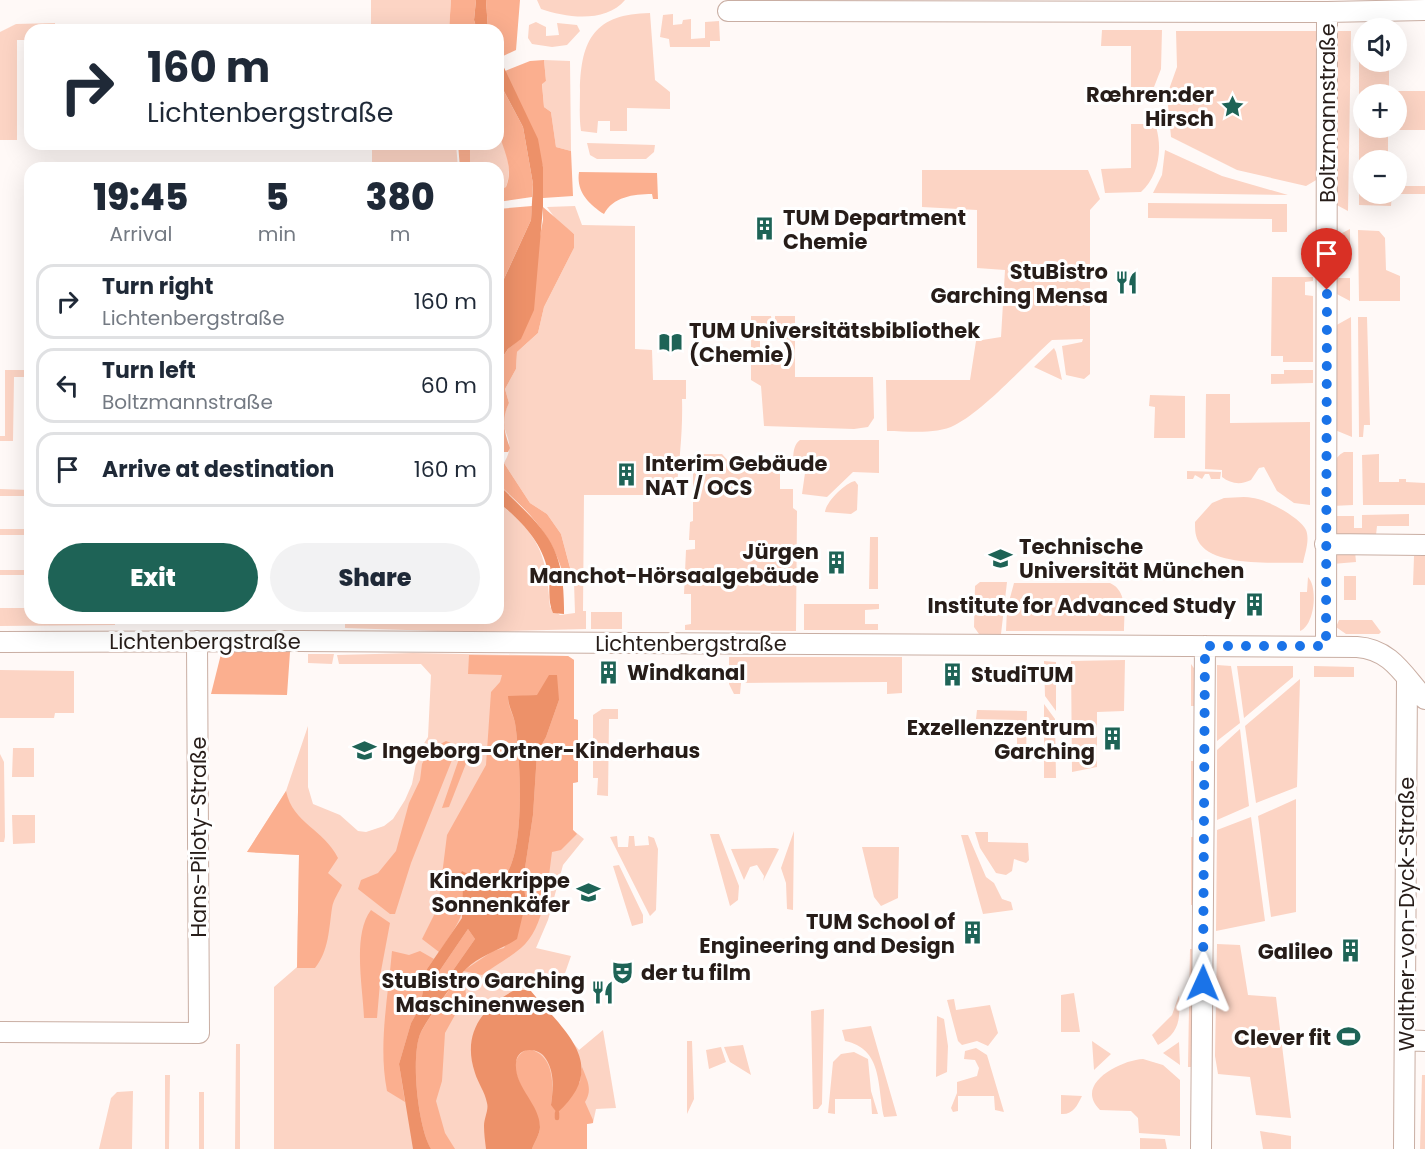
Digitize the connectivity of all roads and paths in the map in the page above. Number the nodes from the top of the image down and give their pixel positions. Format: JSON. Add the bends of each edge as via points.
{"nodes":[{"id":1,"x":1425,"y":10,"type":"edge"},
{"id":2,"x":728,"y":11,"type":"dead end"},
{"id":3,"x":1327,"y":12,"type":"junction"},
{"id":4,"x":1325,"y":544,"type":"junction"},
{"id":5,"x":1425,"y":546,"type":"edge"},
{"id":6,"x":197,"y":641,"type":"junction"},
{"id":7,"x":0,"y":642,"type":"edge"},
{"id":8,"x":1205,"y":646,"type":"junction"},
{"id":9,"x":1326,"y":646,"type":"junction"},
{"id":10,"x":1407,"y":679,"type":"junction"},
{"id":11,"x":1425,"y":699,"type":"edge"},
{"id":12,"x":0,"y":1032,"type":"edge"},
{"id":13,"x":1405,"y":1040,"type":"junction"},
{"id":14,"x":1425,"y":1041,"type":"edge"},
{"id":15,"x":1201,"y":1149,"type":"edge"},
{"id":16,"x":1404,"y":1149,"type":"edge"}],
"edges":[{"from":1,"to":3,"type":"street"},
{"from":2,"to":3,"type":"street"},
{"from":3,"to":4,"type":"street","name":"Boltzmannstraße"},
{"from":4,"to":5,"type":"street"},
{"from":4,"to":9,"type":"street","name":"Boltzmannstraße"},
{"from":6,"to":7,"type":"street","name":"Lichtenbergstraße"},
{"from":6,"to":8,"type":"street","name":"Lichtenbergstraße"},
{"from":6,"to":12,"type":"street","name":"Hans-Piloty-Straße","via":[[199,1033]]},
{"from":8,"to":9,"type":"street","name":"Lichtenbergstraße"},
{"from":8,"to":15,"type":"street"},
{"from":9,"to":10,"type":"street","name":"Lichtenbergstraße","via":[[1369,647],[1395,663]]},
{"from":10,"to":11,"type":"street"},
{"from":10,"to":13,"type":"street","name":"Walther-von-Dyck-Straße"},
{"from":13,"to":14,"type":"street"},
{"from":13,"to":16,"type":"street","name":"Walther-von-Dyck-Straße"}]}
